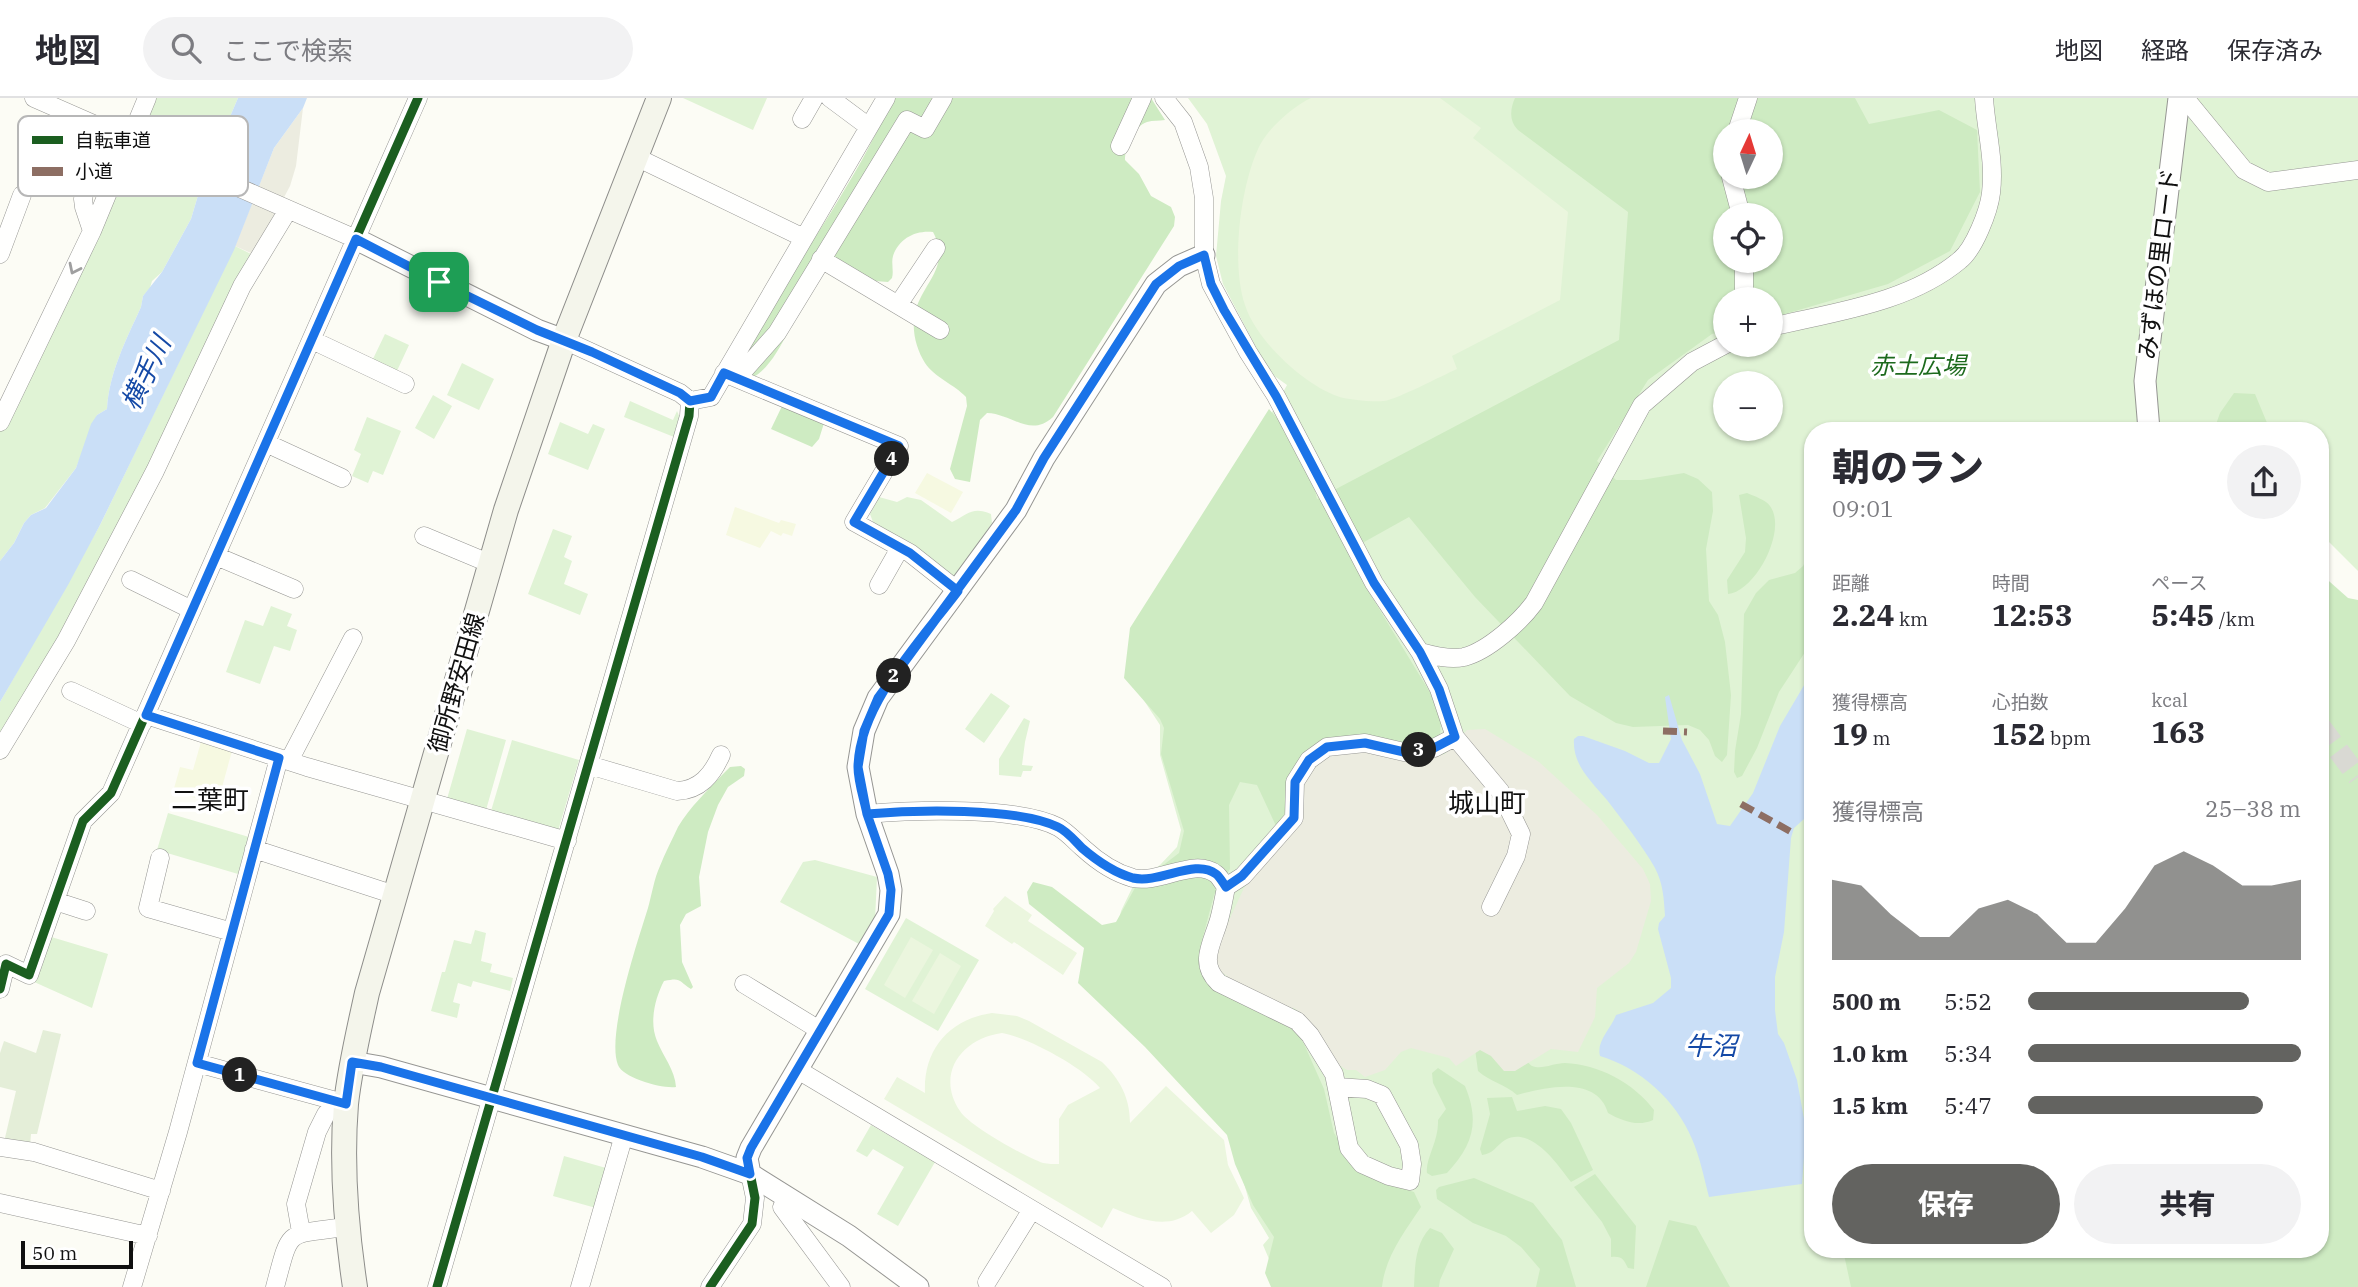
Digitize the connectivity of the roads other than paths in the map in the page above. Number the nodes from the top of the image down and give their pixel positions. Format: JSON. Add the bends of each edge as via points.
{"nodes":[{"id":1,"x":34,"y":98,"type":"edge"},
{"id":2,"x":147,"y":98,"type":"edge"},
{"id":3,"x":418,"y":98,"type":"edge"},
{"id":4,"x":659,"y":98,"type":"edge"},
{"id":5,"x":814,"y":98,"type":"edge"},
{"id":6,"x":830,"y":98,"type":"edge"},
{"id":7,"x":886,"y":98,"type":"edge"},
{"id":8,"x":943,"y":98,"type":"edge"},
{"id":9,"x":1142,"y":98,"type":"edge"},
{"id":10,"x":1164,"y":98,"type":"edge"},
{"id":11,"x":1748,"y":98,"type":"edge"},
{"id":12,"x":1984,"y":98,"type":"edge"},
{"id":13,"x":2179,"y":98,"type":"edge"},
{"id":14,"x":2185,"y":98,"type":"edge"},
{"id":15,"x":76,"y":116,"type":"edge"},
{"id":16,"x":142,"y":116,"type":"edge"},
{"id":17,"x":802,"y":119,"type":"dead end"},
{"id":18,"x":1741,"y":119,"type":"edge"},
{"id":19,"x":869,"y":127,"type":"junction"},
{"id":20,"x":1120,"y":146,"type":"dead end"},
{"id":21,"x":638,"y":158,"type":"junction"},
{"id":22,"x":2358,"y":170,"type":"edge"},
{"id":23,"x":248,"y":192,"type":"edge"},
{"id":24,"x":22,"y":196,"type":"edge"},
{"id":25,"x":84,"y":196,"type":"edge"},
{"id":26,"x":108,"y":196,"type":"edge"},
{"id":27,"x":286,"y":209,"type":"junction"},
{"id":28,"x":92,"y":231,"type":"junction"},
{"id":29,"x":804,"y":238,"type":"junction"},
{"id":30,"x":356,"y":239,"type":"junction"},
{"id":31,"x":2,"y":243,"type":"edge"},
{"id":32,"x":936,"y":248,"type":"dead end"},
{"id":33,"x":1204,"y":255,"type":"junction"},
{"id":34,"x":821,"y":259,"type":"junction"},
{"id":35,"x":898,"y":305,"type":"junction"},
{"id":36,"x":1783,"y":324,"type":"edge"},
{"id":37,"x":940,"y":330,"type":"dead end"},
{"id":38,"x":312,"y":340,"type":"junction"},
{"id":39,"x":564,"y":340,"type":"junction"},
{"id":40,"x":1713,"y":351,"type":"edge"},
{"id":41,"x":730,"y":376,"type":"junction"},
{"id":42,"x":405,"y":384,"type":"dead end"},
{"id":43,"x":690,"y":401,"type":"junction"},
{"id":44,"x":0,"y":422,"type":"edge"},
{"id":45,"x":2148,"y":422,"type":"edge"},
{"id":46,"x":266,"y":443,"type":"junction"},
{"id":47,"x":342,"y":478,"type":"dead end"},
{"id":48,"x":424,"y":536,"type":"dead end"},
{"id":49,"x":900,"y":548,"type":"junction"},
{"id":50,"x":216,"y":556,"type":"junction"},
{"id":51,"x":491,"y":564,"type":"junction"},
{"id":52,"x":131,"y":580,"type":"dead end"},
{"id":53,"x":879,"y":585,"type":"dead end"},
{"id":54,"x":295,"y":589,"type":"dead end"},
{"id":55,"x":958,"y":591,"type":"junction"},
{"id":56,"x":192,"y":610,"type":"junction"},
{"id":57,"x":353,"y":638,"type":"dead end"},
{"id":58,"x":1420,"y":652,"type":"junction"},
{"id":59,"x":71,"y":691,"type":"dead end"},
{"id":60,"x":144,"y":719,"type":"junction"},
{"id":61,"x":1455,"y":737,"type":"junction"},
{"id":62,"x":0,"y":750,"type":"edge"},
{"id":63,"x":722,"y":755,"type":"dead end"},
{"id":64,"x":284,"y":759,"type":"junction"},
{"id":65,"x":589,"y":765,"type":"junction"},
{"id":66,"x":423,"y":800,"type":"junction"},
{"id":67,"x":867,"y":814,"type":"junction"},
{"id":68,"x":567,"y":841,"type":"junction"},
{"id":69,"x":254,"y":849,"type":"junction"},
{"id":70,"x":160,"y":858,"type":"dead end"},
{"id":71,"x":1226,"y":887,"type":"junction"},
{"id":72,"x":395,"y":895,"type":"junction"},
{"id":73,"x":55,"y":901,"type":"junction"},
{"id":74,"x":1491,"y":907,"type":"dead end"},
{"id":75,"x":86,"y":911,"type":"dead end"},
{"id":76,"x":232,"y":932,"type":"junction"},
{"id":77,"x":744,"y":984,"type":"dead end"},
{"id":78,"x":0,"y":989,"type":"edge"},
{"id":79,"x":821,"y":1031,"type":"junction"},
{"id":80,"x":352,"y":1062,"type":"junction"},
{"id":81,"x":197,"y":1063,"type":"junction"},
{"id":82,"x":798,"y":1070,"type":"junction"},
{"id":83,"x":1337,"y":1087,"type":"junction"},
{"id":84,"x":492,"y":1098,"type":"junction"},
{"id":85,"x":336,"y":1109,"type":"junction"},
{"id":86,"x":624,"y":1135,"type":"junction"},
{"id":87,"x":0,"y":1147,"type":"edge"},
{"id":88,"x":750,"y":1174,"type":"junction"},
{"id":89,"x":161,"y":1191,"type":"junction"},
{"id":90,"x":0,"y":1203,"type":"edge"},
{"id":91,"x":782,"y":1207,"type":"dead end"},
{"id":92,"x":1031,"y":1210,"type":"junction"},
{"id":93,"x":346,"y":1227,"type":"junction"},
{"id":94,"x":301,"y":1232,"type":"junction"},
{"id":95,"x":148,"y":1236,"type":"junction"},
{"id":96,"x":987,"y":1282,"type":"dead end"},
{"id":97,"x":132,"y":1287,"type":"edge"},
{"id":98,"x":275,"y":1287,"type":"edge"},
{"id":99,"x":355,"y":1287,"type":"edge"},
{"id":100,"x":437,"y":1287,"type":"edge"},
{"id":101,"x":580,"y":1287,"type":"edge"},
{"id":102,"x":710,"y":1287,"type":"edge"},
{"id":103,"x":841,"y":1287,"type":"edge"},
{"id":104,"x":918,"y":1287,"type":"edge"},
{"id":105,"x":1162,"y":1287,"type":"edge"}],
"edges":[{"from":1,"to":15,"type":"street"},
{"from":2,"to":16,"type":"street"},
{"from":3,"to":30,"type":"street"},
{"from":4,"to":21,"type":"main road","name":"御所野安田線"},
{"from":5,"to":17,"type":"street"},
{"from":6,"to":19,"type":"street"},
{"from":7,"to":19,"type":"street"},
{"from":8,"to":34,"type":"street","via":[[925,128],[907,120]]},
{"from":9,"to":20,"type":"street"},
{"from":10,"to":33,"type":"street","via":[[1183,122],[1199,167]]},
{"from":11,"to":18,"type":"street"},
{"from":12,"to":36,"type":"street","via":[[1992,159],[1991,195],[1981,228],[1963,259],[1892,297]]},
{"from":13,"to":45,"type":"street","name":"みずほの里ロード","via":[[2145,382]]},
{"from":14,"to":22,"type":"street","via":[[2244,170],[2268,183]]},
{"from":19,"to":29,"type":"street"},
{"from":21,"to":29,"type":"street"},
{"from":21,"to":39,"type":"main road","name":"御所野安田線"},
{"from":23,"to":27,"type":"street"},
{"from":24,"to":31,"type":"street"},
{"from":25,"to":28,"type":"street"},
{"from":26,"to":28,"type":"street"},
{"from":27,"to":30,"type":"street"},
{"from":27,"to":62,"type":"street","via":[[242,286],[155,471],[66,641]]},
{"from":28,"to":44,"type":"street","one_way":true},
{"from":29,"to":41,"type":"street"},
{"from":30,"to":38,"type":"street"},
{"from":30,"to":39,"type":"street"},
{"from":32,"to":35,"type":"street"},
{"from":33,"to":55,"type":"street","via":[[1179,266],[1156,284],[1044,458],[1016,510]]},
{"from":33,"to":58,"type":"street","via":[[1224,310],[1276,396],[1374,583]]},
{"from":34,"to":35,"type":"street"},
{"from":34,"to":41,"type":"street","via":[[777,333]]},
{"from":35,"to":37,"type":"street"},
{"from":38,"to":42,"type":"street"},
{"from":38,"to":46,"type":"street"},
{"from":39,"to":43,"type":"street"},
{"from":39,"to":51,"type":"main road","name":"御所野安田線"},
{"from":40,"to":58,"type":"street","via":[[1692,362],[1642,405],[1525,615],[1490,644],[1465,657],[1442,658]]},
{"from":41,"to":43,"type":"street","via":[[711,397]]},
{"from":41,"to":49,"type":"street","via":[[899,446],[854,522]]},
{"from":43,"to":65,"type":"street"},
{"from":46,"to":47,"type":"street"},
{"from":46,"to":50,"type":"street"},
{"from":48,"to":51,"type":"street"},
{"from":49,"to":53,"type":"street"},
{"from":49,"to":55,"type":"street"},
{"from":50,"to":54,"type":"street"},
{"from":50,"to":56,"type":"street"},
{"from":51,"to":66,"type":"main road","name":"御所野安田線"},
{"from":52,"to":56,"type":"street"},
{"from":55,"to":67,"type":"street","via":[[878,698],[864,731],[858,767]]},
{"from":56,"to":60,"type":"street"},
{"from":57,"to":64,"type":"street"},
{"from":58,"to":61,"type":"street"},
{"from":59,"to":60,"type":"street"},
{"from":60,"to":64,"type":"street"},
{"from":60,"to":73,"type":"street","via":[[111,793],[83,821]]},
{"from":61,"to":71,"type":"street","via":[[1434,748],[1404,752],[1365,743],[1327,747],[1309,760],[1295,782],[1294,818],[1242,876]]},
{"from":61,"to":74,"type":"street","via":[[1500,791],[1521,834],[1516,856]]},
{"from":63,"to":65,"type":"street","via":[[712,775],[686,791]]},
{"from":64,"to":66,"type":"street"},
{"from":64,"to":69,"type":"street"},
{"from":65,"to":68,"type":"street"},
{"from":66,"to":68,"type":"street"},
{"from":66,"to":72,"type":"main road","name":"御所野安田線"},
{"from":67,"to":71,"type":"street","via":[[906,811],[1017,816],[1060,828],[1089,854],[1133,878],[1163,877],[1196,867],[1216,873]]},
{"from":67,"to":79,"type":"street","via":[[888,874],[889,914]]},
{"from":68,"to":84,"type":"street"},
{"from":69,"to":72,"type":"street"},
{"from":69,"to":76,"type":"street"},
{"from":70,"to":76,"type":"street","via":[[148,908]]},
{"from":71,"to":83,"type":"street","via":[[1210,942],[1210,974],[1219,983],[1297,1021],[1334,1074]]},
{"from":72,"to":80,"type":"main road","name":"御所野安田線"},
{"from":73,"to":75,"type":"street"},
{"from":73,"to":78,"type":"street","via":[[29,975],[6,964]]},
{"from":76,"to":81,"type":"street"},
{"from":77,"to":79,"type":"street"},
{"from":79,"to":82,"type":"street"},
{"from":80,"to":84,"type":"street"},
{"from":80,"to":85,"type":"main road","name":"御所野安田線"},
{"from":81,"to":85,"type":"street"},
{"from":81,"to":89,"type":"street"},
{"from":82,"to":88,"type":"street","via":[[747,1158]]},
{"from":82,"to":92,"type":"street"},
{"from":83,"to":83,"type":"street","via":[[1349,1148],[1362,1164],[1410,1181],[1409,1145],[1381,1095]]},
{"from":84,"to":86,"type":"street"},
{"from":84,"to":100,"type":"street"},
{"from":85,"to":93,"type":"main road","name":"御所野安田線"},
{"from":85,"to":94,"type":"street","via":[[317,1132],[296,1204]]},
{"from":86,"to":88,"type":"street"},
{"from":86,"to":101,"type":"street"},
{"from":87,"to":89,"type":"street","via":[[34,1152]]},
{"from":88,"to":102,"type":"street","via":[[755,1198],[752,1224]]},
{"from":88,"to":104,"type":"street","via":[[849,1236]]},
{"from":89,"to":95,"type":"street"},
{"from":90,"to":95,"type":"street"},
{"from":91,"to":103,"type":"street"},
{"from":92,"to":96,"type":"street"},
{"from":92,"to":105,"type":"street"},
{"from":93,"to":94,"type":"street"},
{"from":93,"to":99,"type":"main road","name":"御所野安田線"},
{"from":94,"to":98,"type":"street","via":[[292,1236],[285,1248]]},
{"from":95,"to":97,"type":"street"}]}
